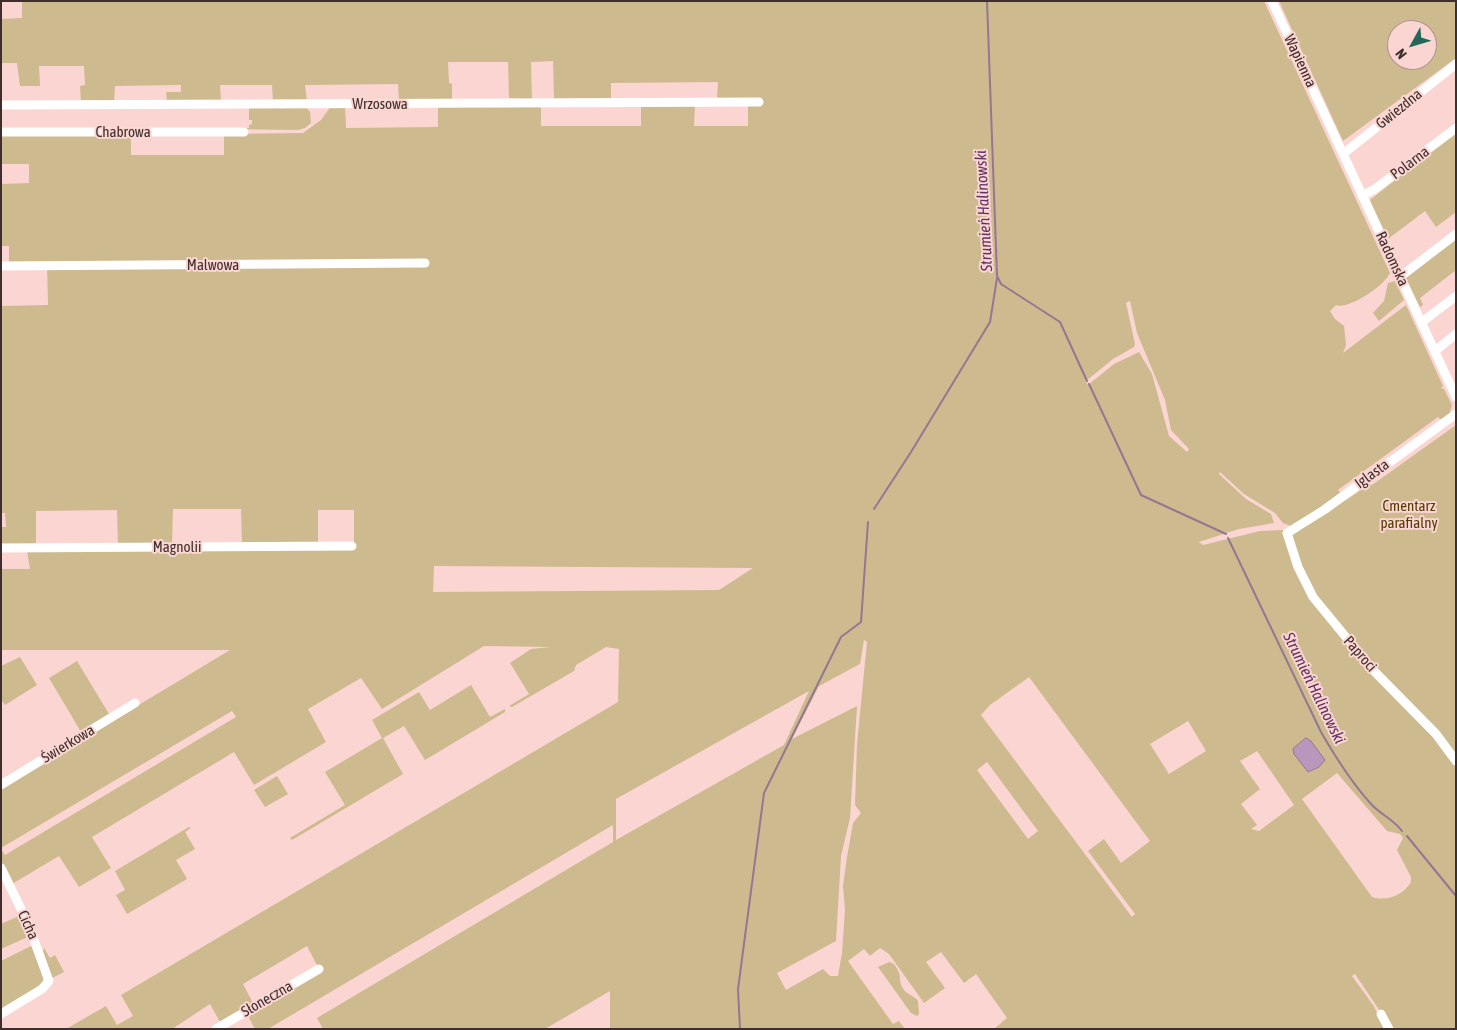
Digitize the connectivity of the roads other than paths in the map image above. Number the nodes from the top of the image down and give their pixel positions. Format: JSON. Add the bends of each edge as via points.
{"nodes":[{"id":1,"x":1272,"y":1,"type":"edge"},
{"id":2,"x":1456,"y":64,"type":"edge"},
{"id":3,"x":759,"y":102,"type":"dead end"},
{"id":4,"x":1,"y":105,"type":"edge"},
{"id":5,"x":1327,"y":121,"type":"joint"},
{"id":6,"x":1456,"y":128,"type":"edge"},
{"id":7,"x":1,"y":132,"type":"edge"},
{"id":8,"x":244,"y":132,"type":"dead end"},
{"id":9,"x":1343,"y":154,"type":"junction"},
{"id":10,"x":1362,"y":196,"type":"junction"},
{"id":11,"x":1456,"y":234,"type":"edge"},
{"id":12,"x":425,"y":263,"type":"dead end"},
{"id":13,"x":1,"y":266,"type":"edge"},
{"id":14,"x":1400,"y":277,"type":"junction"},
{"id":15,"x":1456,"y":296,"type":"edge"},
{"id":16,"x":1422,"y":322,"type":"junction"},
{"id":17,"x":1456,"y":334,"type":"edge"},
{"id":18,"x":1435,"y":351,"type":"junction"},
{"id":19,"x":1456,"y":397,"type":"edge"},
{"id":20,"x":1456,"y":414,"type":"edge"},
{"id":21,"x":1287,"y":533,"type":"joint"},
{"id":22,"x":352,"y":546,"type":"dead end"},
{"id":23,"x":1,"y":548,"type":"edge"},
{"id":24,"x":135,"y":703,"type":"dead end"},
{"id":25,"x":1456,"y":761,"type":"edge"},
{"id":26,"x":1,"y":786,"type":"edge"},
{"id":27,"x":1,"y":868,"type":"edge"},
{"id":28,"x":319,"y":968,"type":"dead end"},
{"id":29,"x":1,"y":1014,"type":"edge"},
{"id":30,"x":1381,"y":1014,"type":"dead end"},
{"id":31,"x":216,"y":1029,"type":"edge"},
{"id":32,"x":1390,"y":1029,"type":"edge"}],
"edges":[{"from":1,"to":5,"type":"street","name":"Wapienna"},
{"from":2,"to":9,"type":"street","name":"Gwiezdna"},
{"from":3,"to":4,"type":"street","name":"Wrzosowa"},
{"from":5,"to":9,"type":"street","name":"Radomska"},
{"from":6,"to":10,"type":"street","name":"Polarna","via":[[1375,190]]},
{"from":7,"to":8,"type":"street","name":"Chabrowa"},
{"from":9,"to":10,"type":"street","name":"Radomska"},
{"from":10,"to":14,"type":"street","name":"Radomska"},
{"from":11,"to":14,"type":"street"},
{"from":12,"to":13,"type":"street","name":"Malwowa"},
{"from":14,"to":16,"type":"street","name":"Radomska"},
{"from":15,"to":16,"type":"street"},
{"from":16,"to":18,"type":"street","name":"Radomska"},
{"from":17,"to":18,"type":"street"},
{"from":18,"to":19,"type":"street","name":"Radomska"},
{"from":20,"to":21,"type":"street","name":"Iglasta"},
{"from":21,"to":25,"type":"street","name":"Paproci","via":[[1298,567],[1313,597],[1372,669],[1436,734]]},
{"from":22,"to":23,"type":"street","name":"Magnolii"},
{"from":24,"to":26,"type":"street","name":"Świerkowa"},
{"from":27,"to":29,"type":"street","name":"Cicha","via":[[49,977],[48,984]]},
{"from":28,"to":31,"type":"street","name":"Słoneczna"},
{"from":30,"to":32,"type":"street"}]}
